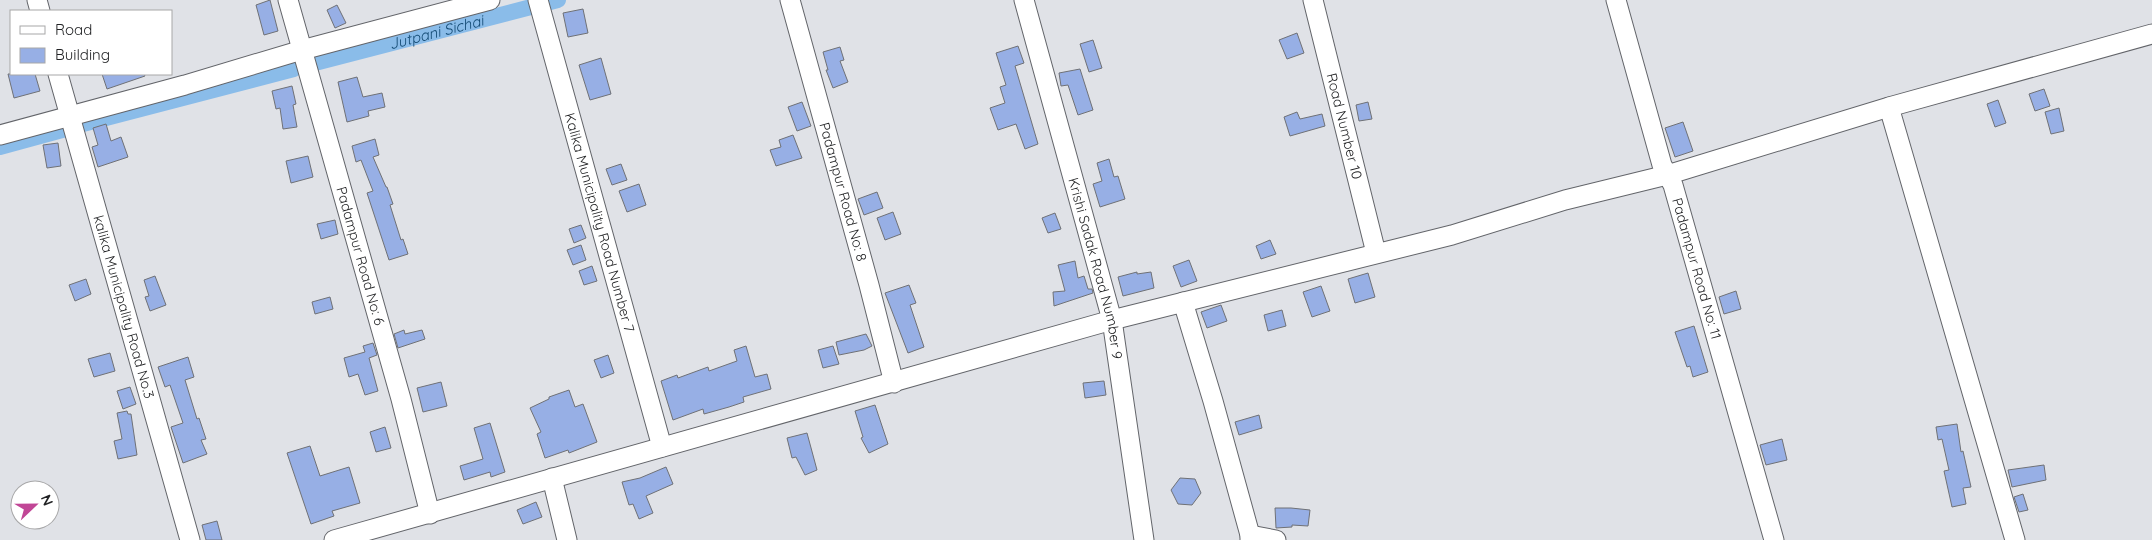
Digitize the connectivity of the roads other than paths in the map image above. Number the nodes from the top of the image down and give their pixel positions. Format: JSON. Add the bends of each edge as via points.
{"nodes":[{"id":1,"x":288,"y":0,"type":"edge"},
{"id":2,"x":490,"y":0,"type":"edge"},
{"id":3,"x":538,"y":0,"type":"edge"},
{"id":4,"x":790,"y":0,"type":"edge"},
{"id":5,"x":1024,"y":0,"type":"edge"},
{"id":6,"x":1313,"y":0,"type":"edge"},
{"id":7,"x":1616,"y":0,"type":"edge"},
{"id":8,"x":2152,"y":34,"type":"edge"},
{"id":9,"x":302,"y":50,"type":"junction"},
{"id":10,"x":58,"y":75,"type":"edge"},
{"id":11,"x":1889,"y":107,"type":"junction"},
{"id":12,"x":69,"y":115,"type":"junction"},
{"id":13,"x":0,"y":135,"type":"edge"},
{"id":14,"x":1667,"y":175,"type":"junction"},
{"id":15,"x":1376,"y":253,"type":"junction"},
{"id":16,"x":1183,"y":302,"type":"junction"},
{"id":17,"x":1112,"y":320,"type":"junction"},
{"id":18,"x":894,"y":382,"type":"junction"},
{"id":19,"x":662,"y":447,"type":"junction"},
{"id":20,"x":552,"y":478,"type":"junction"},
{"id":21,"x":430,"y":514,"type":"junction"},
{"id":22,"x":1250,"y":537,"type":"edge"},
{"id":23,"x":190,"y":540,"type":"edge"},
{"id":24,"x":334,"y":540,"type":"edge"},
{"id":25,"x":566,"y":540,"type":"edge"},
{"id":26,"x":1144,"y":540,"type":"edge"},
{"id":27,"x":1276,"y":540,"type":"edge"},
{"id":28,"x":1774,"y":540,"type":"edge"},
{"id":29,"x":2015,"y":540,"type":"edge"}],
"edges":[{"from":1,"to":9,"type":"street","name":"Padampur Road No: 6"},
{"from":2,"to":9,"type":"street"},
{"from":3,"to":19,"type":"street","name":"Kalika Municipality Road Number 7"},
{"from":4,"to":18,"type":"street","name":"Padampur Road No: 8"},
{"from":5,"to":17,"type":"street","name":"Krishi Sadak Road Number 9"},
{"from":6,"to":15,"type":"street","name":"Road Number 10"},
{"from":7,"to":14,"type":"street","name":"Padampur Road No: 11"},
{"from":8,"to":11,"type":"street"},
{"from":9,"to":12,"type":"street"},
{"from":9,"to":21,"type":"street","name":"Padampur Road No: 6","via":[[401,399]]},
{"from":10,"to":12,"type":"street","name":"kalika Municipality Road No.3"},
{"from":11,"to":14,"type":"street"},
{"from":11,"to":29,"type":"street"},
{"from":12,"to":13,"type":"street"},
{"from":12,"to":23,"type":"street","name":"kalika Municipality Road No.3"},
{"from":14,"to":15,"type":"street"},
{"from":14,"to":28,"type":"street","name":"Padampur Road No: 11","via":[[1673,185]]},
{"from":15,"to":16,"type":"street"},
{"from":16,"to":17,"type":"street"},
{"from":16,"to":22,"type":"street"},
{"from":17,"to":18,"type":"street"},
{"from":17,"to":26,"type":"street","name":"Krishi Sadak Road Number 9"},
{"from":18,"to":19,"type":"street"},
{"from":19,"to":20,"type":"street"},
{"from":20,"to":21,"type":"street"},
{"from":20,"to":25,"type":"street"},
{"from":21,"to":24,"type":"street"},
{"from":22,"to":27,"type":"street"}]}
